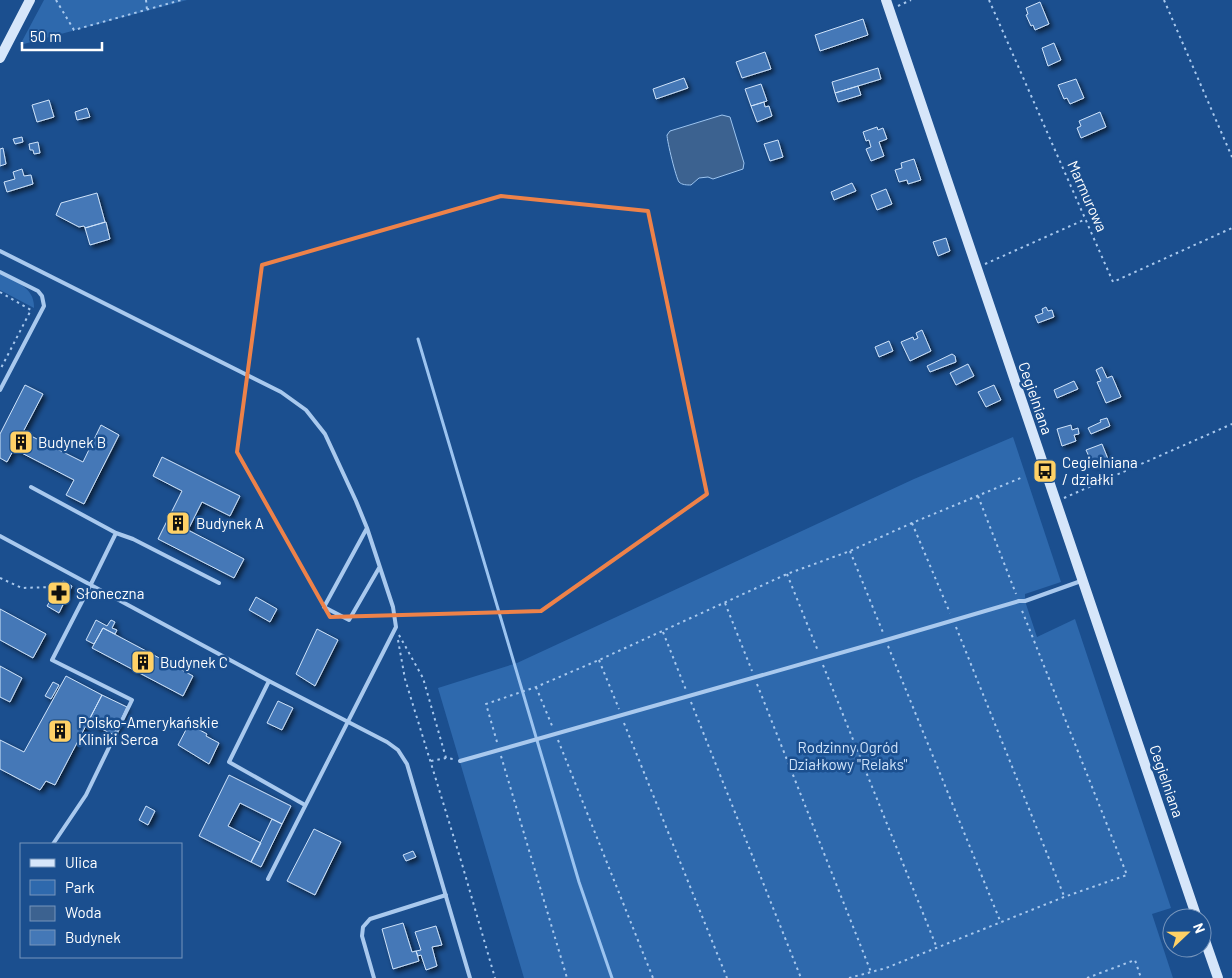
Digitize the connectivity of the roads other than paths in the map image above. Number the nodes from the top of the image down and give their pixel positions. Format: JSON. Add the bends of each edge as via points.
{"nodes":[{"id":1,"x":30,"y":0,"type":"edge"},
{"id":2,"x":887,"y":5,"type":"edge"},
{"id":3,"x":0,"y":58,"type":"edge"},
{"id":4,"x":0,"y":251,"type":"edge"},
{"id":5,"x":0,"y":272,"type":"edge"},
{"id":6,"x":0,"y":390,"type":"edge"},
{"id":7,"x":31,"y":487,"type":"dead end"},
{"id":8,"x":367,"y":528,"type":"junction"},
{"id":9,"x":116,"y":533,"type":"junction"},
{"id":10,"x":0,"y":536,"type":"edge"},
{"id":11,"x":379,"y":568,"type":"junction"},
{"id":12,"x":1083,"y":581,"type":"junction"},
{"id":13,"x":218,"y":583,"type":"dead end"},
{"id":14,"x":92,"y":584,"type":"junction"},
{"id":15,"x":269,"y":681,"type":"junction"},
{"id":16,"x":348,"y":721,"type":"junction"},
{"id":17,"x":460,"y":761,"type":"road end"},
{"id":18,"x":305,"y":804,"type":"junction"},
{"id":19,"x":54,"y":843,"type":"edge"},
{"id":20,"x":268,"y":879,"type":"dead end"},
{"id":21,"x":446,"y":895,"type":"junction"},
{"id":22,"x":1194,"y":908,"type":"edge"},
{"id":23,"x":1211,"y":958,"type":"edge"},
{"id":24,"x":374,"y":978,"type":"edge"},
{"id":25,"x":470,"y":978,"type":"edge"},
{"id":26,"x":1218,"y":978,"type":"edge"}],
"edges":[{"from":1,"to":3,"type":"street"},
{"from":2,"to":12,"type":"street","name":"Cegielniana"},
{"from":4,"to":8,"type":"lane","via":[[281,392],[306,410],[325,434]]},
{"from":5,"to":6,"type":"lane","via":[[38,292],[44,306]]},
{"from":7,"to":9,"type":"lane"},
{"from":8,"to":11,"type":"lane"},
{"from":8,"to":11,"type":"lane","via":[[324,607],[349,620]]},
{"from":9,"to":13,"type":"lane"},
{"from":9,"to":14,"type":"lane"},
{"from":10,"to":14,"type":"lane"},
{"from":11,"to":16,"type":"lane","via":[[393,607],[396,628]]},
{"from":12,"to":17,"type":"lane","via":[[1025,601]]},
{"from":12,"to":22,"type":"street","name":"Cegielniana"},
{"from":14,"to":15,"type":"lane"},
{"from":14,"to":19,"type":"lane","via":[[52,660],[132,700],[86,795]]},
{"from":15,"to":16,"type":"lane"},
{"from":15,"to":18,"type":"lane","via":[[229,762]]},
{"from":16,"to":18,"type":"lane"},
{"from":16,"to":21,"type":"lane","via":[[394,746],[405,759]]},
{"from":18,"to":20,"type":"lane"},
{"from":21,"to":24,"type":"lane","via":[[370,919],[363,927],[362,936]]},
{"from":21,"to":25,"type":"lane"},
{"from":23,"to":26,"type":"street"}]}
